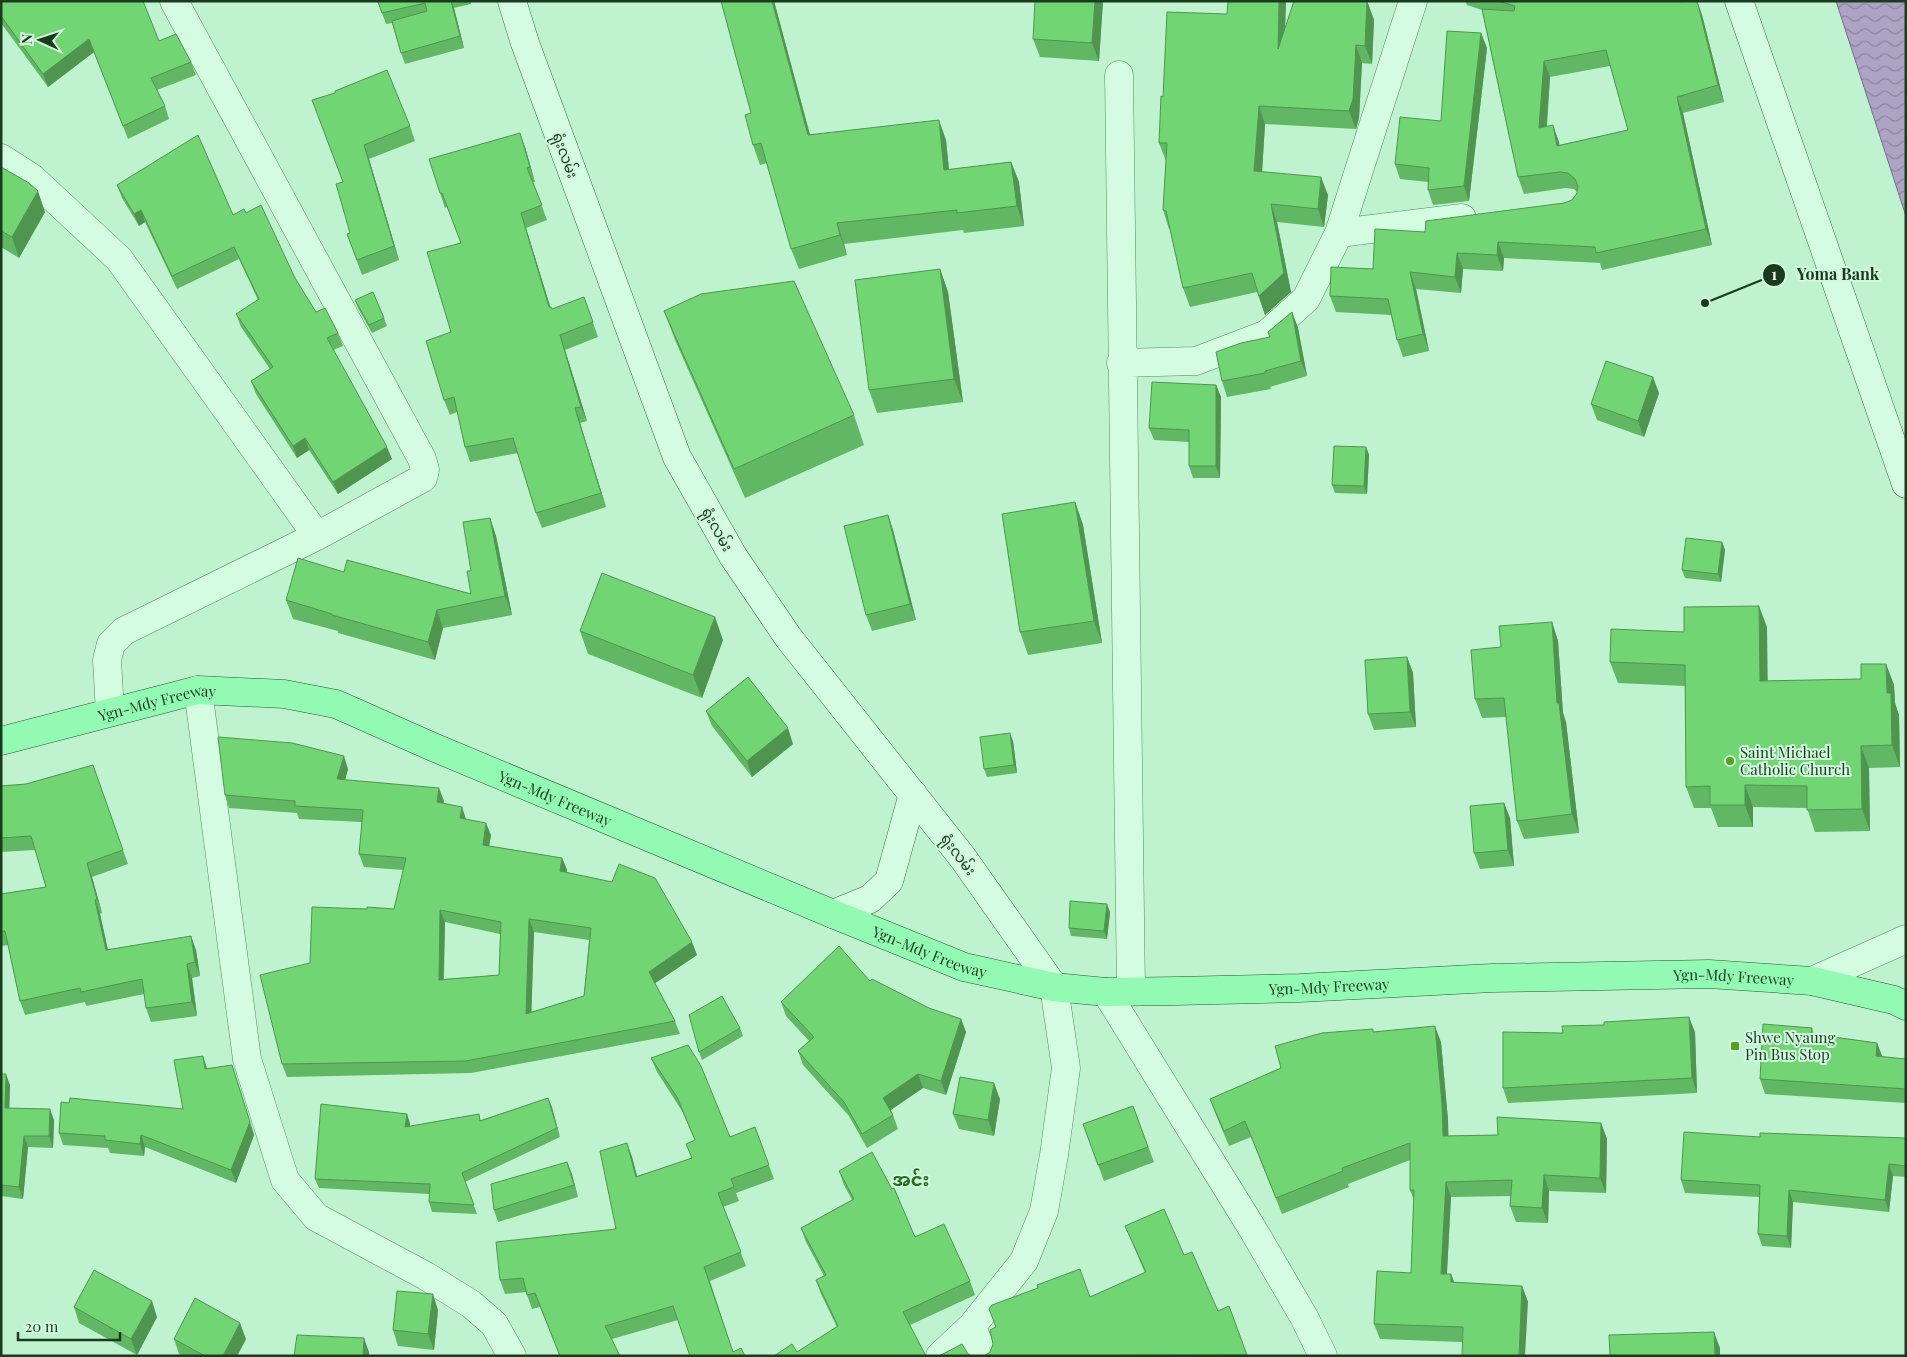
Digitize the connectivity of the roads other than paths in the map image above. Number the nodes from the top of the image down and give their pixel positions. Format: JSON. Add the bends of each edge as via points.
{"nodes":[{"id":1,"x":174,"y":1,"type":"edge"},
{"id":2,"x":512,"y":1,"type":"edge"},
{"id":3,"x":1413,"y":1,"type":"edge"},
{"id":4,"x":1739,"y":1,"type":"edge"},
{"id":5,"x":1119,"y":75,"type":"dead end"},
{"id":6,"x":1,"y":158,"type":"edge"},
{"id":7,"x":1482,"y":215,"type":"edge"},
{"id":8,"x":1339,"y":233,"type":"junction"},
{"id":9,"x":1121,"y":363,"type":"junction"},
{"id":10,"x":1906,"y":484,"type":"edge"},
{"id":11,"x":317,"y":536,"type":"junction"},
{"id":12,"x":198,"y":690,"type":"junction"},
{"id":13,"x":110,"y":712,"type":"junction"},
{"id":14,"x":1,"y":741,"type":"edge"},
{"id":15,"x":913,"y":794,"type":"junction"},
{"id":16,"x":832,"y":914,"type":"junction"},
{"id":17,"x":1906,"y":939,"type":"edge"},
{"id":18,"x":1812,"y":981,"type":"junction"},
{"id":19,"x":1054,"y":987,"type":"junction"},
{"id":20,"x":1118,"y":992,"type":"junction"},
{"id":21,"x":1906,"y":1006,"type":"edge"},
{"id":22,"x":972,"y":1326,"type":"junction"},
{"id":23,"x":512,"y":1356,"type":"edge"},
{"id":24,"x":940,"y":1356,"type":"edge"},
{"id":25,"x":984,"y":1356,"type":"edge"},
{"id":26,"x":1323,"y":1356,"type":"edge"}],
"edges":[{"from":1,"to":11,"type":"street","via":[[426,470],[423,478]]},
{"from":2,"to":15,"type":"street","name":"ရုံးလမ်း","via":[[678,457],[733,556],[788,636]]},
{"from":3,"to":8,"type":"street"},
{"from":4,"to":10,"type":"street"},
{"from":5,"to":9,"type":"street"},
{"from":6,"to":11,"type":"street","via":[[32,178],[119,259]]},
{"from":7,"to":8,"type":"street"},
{"from":8,"to":9,"type":"street","via":[[1306,298],[1267,334],[1196,361]]},
{"from":9,"to":20,"type":"street"},
{"from":11,"to":13,"type":"street","via":[[124,631],[111,644],[107,660]]},
{"from":12,"to":13,"type":"main road","name":"Ygn-Mdy Freeway"},
{"from":12,"to":16,"type":"main road","name":"Ygn-Mdy Freeway","via":[[284,694],[336,704]]},
{"from":12,"to":23,"type":"street","via":[[247,1060],[286,1180],[316,1217],[471,1304],[494,1324]]},
{"from":13,"to":14,"type":"main road","name":"Ygn-Mdy Freeway"},
{"from":15,"to":16,"type":"street","via":[[889,881],[870,899]]},
{"from":15,"to":19,"type":"street","name":"ရုံးလမ်း"},
{"from":16,"to":19,"type":"main road","name":"Ygn-Mdy Freeway","via":[[964,967]]},
{"from":17,"to":18,"type":"street"},
{"from":18,"to":20,"type":"main road","name":"Ygn-Mdy Freeway","via":[[1699,974]]},
{"from":18,"to":21,"type":"main road","name":"Ygn-Mdy Freeway","via":[[1894,1000]]},
{"from":19,"to":20,"type":"main road","name":"Ygn-Mdy Freeway"},
{"from":19,"to":22,"type":"street","via":[[1066,1068],[1044,1212],[1024,1261]]},
{"from":20,"to":26,"type":"street","via":[[1304,1316]]},
{"from":22,"to":24,"type":"street"},
{"from":22,"to":25,"type":"street"}]}
